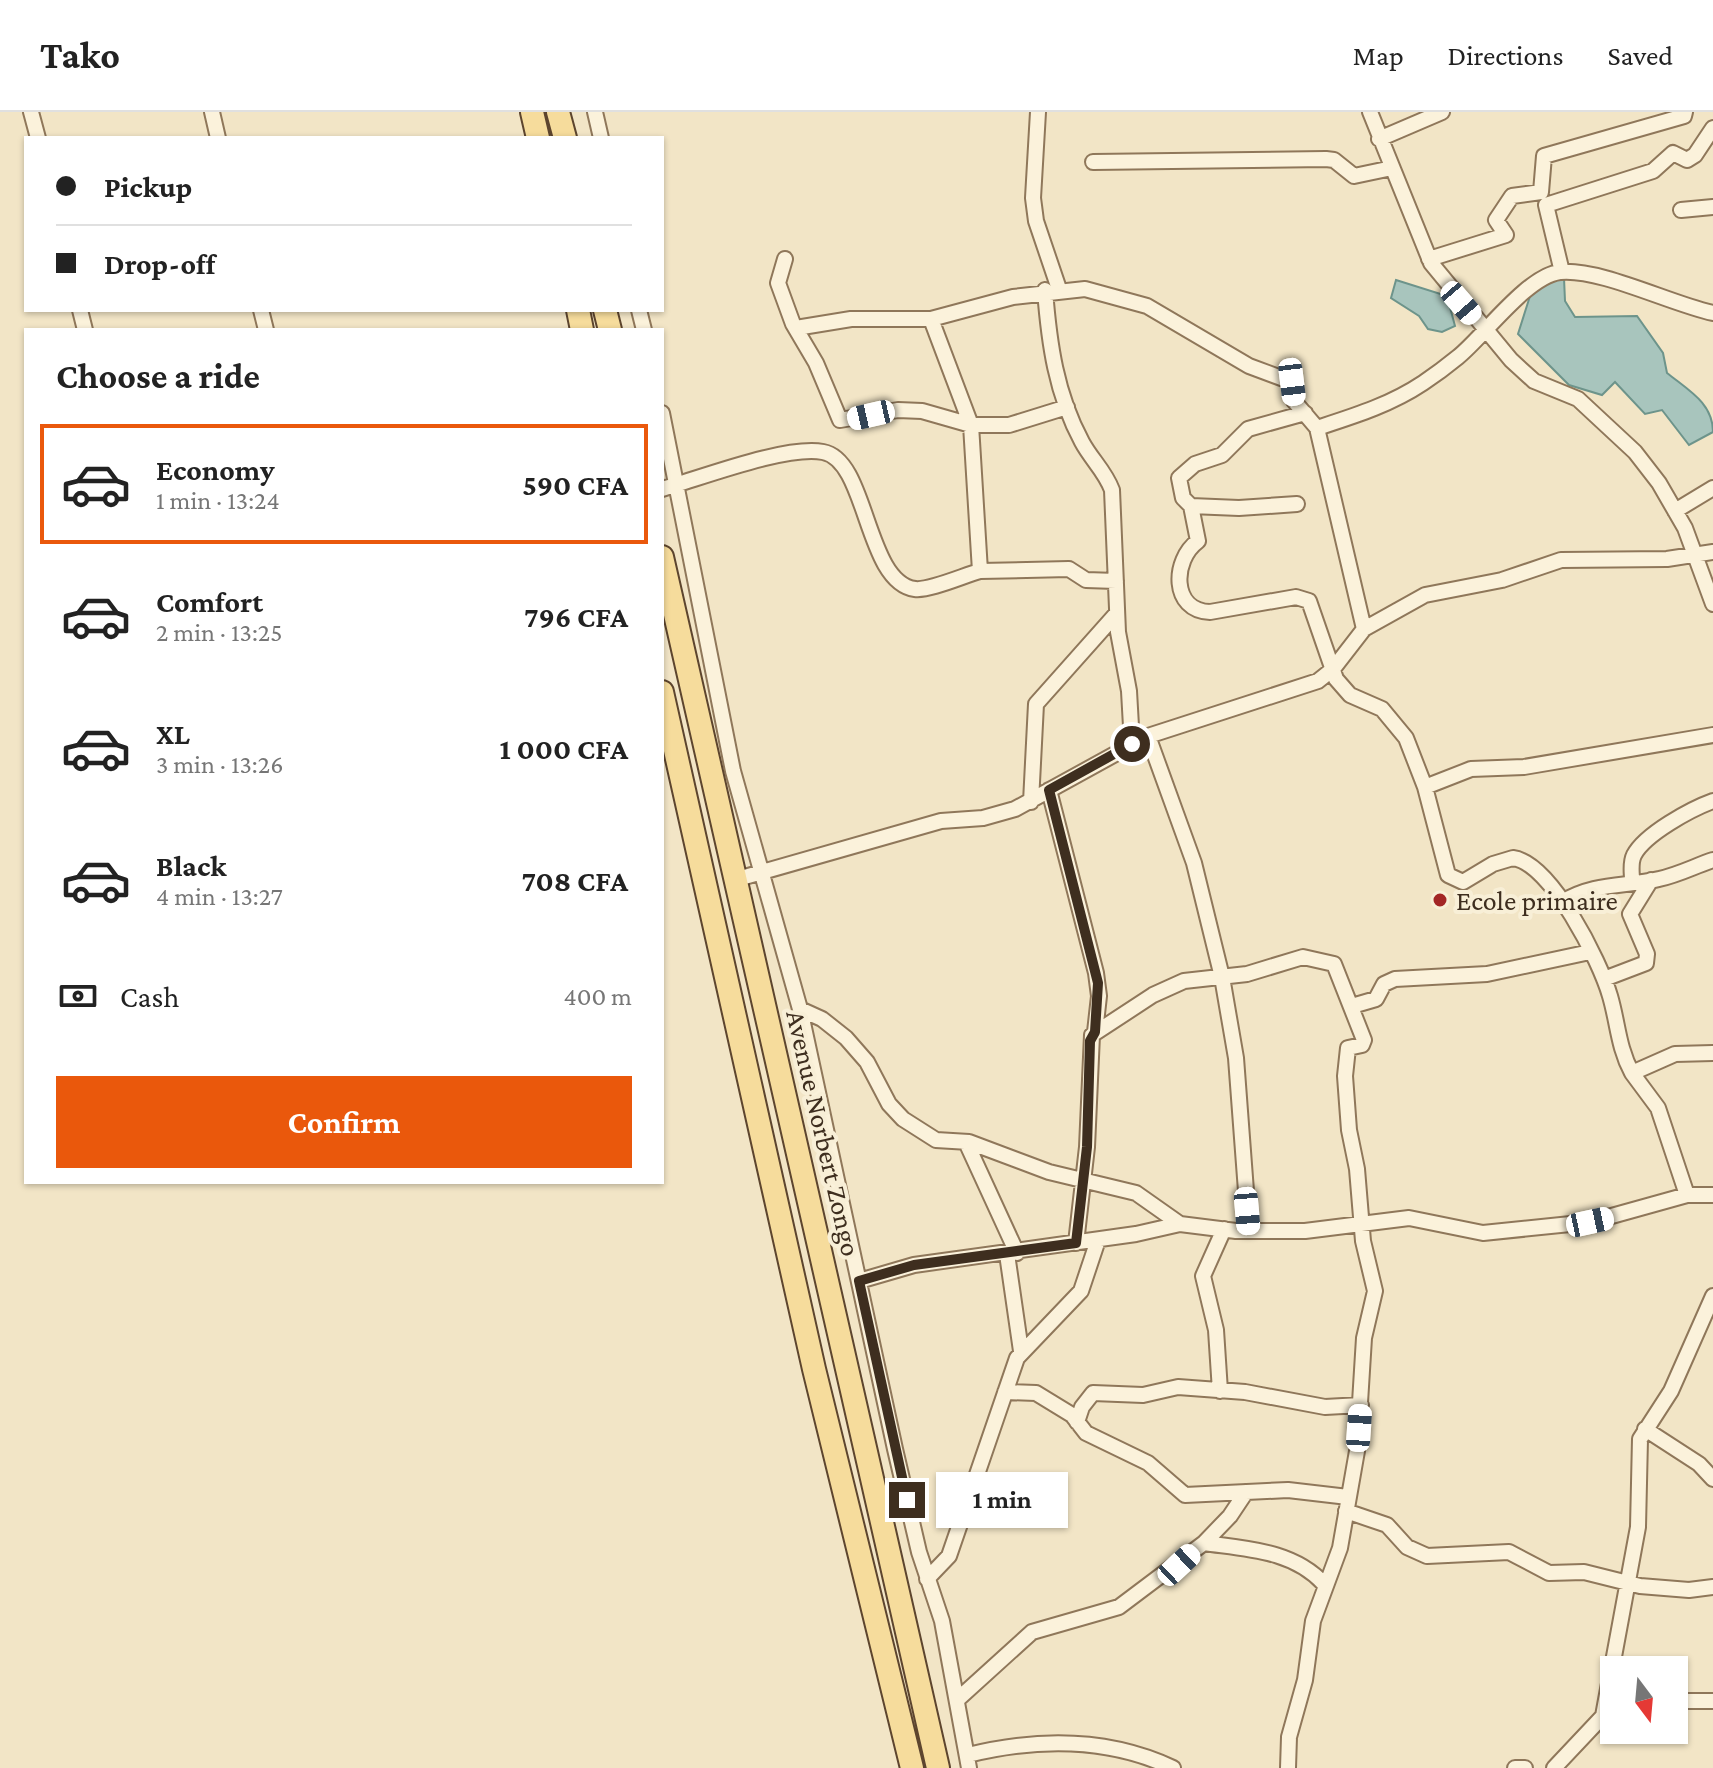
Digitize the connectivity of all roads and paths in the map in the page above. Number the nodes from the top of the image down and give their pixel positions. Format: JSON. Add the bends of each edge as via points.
{"nodes":[{"id":1,"x":31,"y":112,"type":"edge"},
{"id":2,"x":212,"y":112,"type":"edge"},
{"id":3,"x":532,"y":112,"type":"edge"},
{"id":4,"x":558,"y":112,"type":"edge"},
{"id":5,"x":595,"y":112,"type":"edge"},
{"id":6,"x":1038,"y":112,"type":"edge"},
{"id":7,"x":1370,"y":112,"type":"edge"},
{"id":8,"x":1442,"y":112,"type":"edge"},
{"id":9,"x":1685,"y":112,"type":"edge"},
{"id":10,"x":1713,"y":128,"type":"edge"},
{"id":11,"x":37,"y":136,"type":"edge"},
{"id":12,"x":218,"y":136,"type":"edge"},
{"id":13,"x":538,"y":136,"type":"edge"},
{"id":14,"x":564,"y":136,"type":"edge"},
{"id":15,"x":601,"y":136,"type":"edge"},
{"id":16,"x":1379,"y":139,"type":"junction"},
{"id":17,"x":1093,"y":162,"type":"dead end"},
{"id":18,"x":1392,"y":168,"type":"junction"},
{"id":19,"x":1713,"y":207,"type":"edge"},
{"id":20,"x":1681,"y":210,"type":"dead end"},
{"id":21,"x":785,"y":259,"type":"dead end"},
{"id":22,"x":1429,"y":259,"type":"junction"},
{"id":23,"x":1562,"y":272,"type":"junction"},
{"id":24,"x":1052,"y":290,"type":"junction"},
{"id":25,"x":1713,"y":313,"type":"edge"},
{"id":26,"x":931,"y":319,"type":"junction"},
{"id":27,"x":796,"y":328,"type":"junction"},
{"id":28,"x":1485,"y":332,"type":"junction"},
{"id":29,"x":1067,"y":407,"type":"junction"},
{"id":30,"x":1305,"y":413,"type":"junction"},
{"id":31,"x":971,"y":425,"type":"junction"},
{"id":32,"x":1317,"y":428,"type":"junction"},
{"id":33,"x":664,"y":434,"type":"edge"},
{"id":34,"x":669,"y":487,"type":"edge"},
{"id":35,"x":1713,"y":488,"type":"edge"},
{"id":36,"x":1297,"y":504,"type":"dead end"},
{"id":37,"x":1191,"y":506,"type":"junction"},
{"id":38,"x":1675,"y":511,"type":"junction"},
{"id":39,"x":1713,"y":552,"type":"edge"},
{"id":40,"x":1696,"y":556,"type":"junction"},
{"id":41,"x":664,"y":566,"type":"edge"},
{"id":42,"x":980,"y":571,"type":"junction"},
{"id":43,"x":1116,"y":581,"type":"junction"},
{"id":44,"x":1713,"y":604,"type":"edge"},
{"id":45,"x":1117,"y":613,"type":"junction"},
{"id":46,"x":1364,"y":629,"type":"junction"},
{"id":47,"x":1333,"y":669,"type":"junction"},
{"id":48,"x":664,"y":701,"type":"edge"},
{"id":49,"x":1713,"y":735,"type":"edge"},
{"id":50,"x":1148,"y":736,"type":"junction"},
{"id":51,"x":1132,"y":744,"type":"junction"},
{"id":52,"x":1425,"y":787,"type":"junction"},
{"id":53,"x":1049,"y":790,"type":"junction"},
{"id":54,"x":1713,"y":801,"type":"edge"},
{"id":55,"x":1031,"y":802,"type":"junction"},
{"id":56,"x":1713,"y":860,"type":"edge"},
{"id":57,"x":764,"y":871,"type":"junction"},
{"id":58,"x":734,"y":880,"type":"junction"},
{"id":59,"x":1632,"y":880,"type":"junction"},
{"id":60,"x":1651,"y":880,"type":"junction"},
{"id":61,"x":1562,"y":902,"type":"junction"},
{"id":62,"x":1590,"y":952,"type":"junction"},
{"id":63,"x":1222,"y":977,"type":"junction"},
{"id":64,"x":1604,"y":979,"type":"junction"},
{"id":65,"x":1352,"y":1006,"type":"junction"},
{"id":66,"x":800,"y":1009,"type":"junction"},
{"id":67,"x":1095,"y":1032,"type":"junction"},
{"id":68,"x":1713,"y":1053,"type":"edge"},
{"id":69,"x":1632,"y":1073,"type":"junction"},
{"id":70,"x":966,"y":1142,"type":"junction"},
{"id":71,"x":1083,"y":1178,"type":"junction"},
{"id":72,"x":1687,"y":1195,"type":"junction"},
{"id":73,"x":1713,"y":1195,"type":"edge"},
{"id":74,"x":1180,"y":1224,"type":"junction"},
{"id":75,"x":1361,"y":1225,"type":"junction"},
{"id":76,"x":1224,"y":1229,"type":"junction"},
{"id":77,"x":1249,"y":1231,"type":"junction"},
{"id":78,"x":1098,"y":1240,"type":"junction"},
{"id":79,"x":1076,"y":1243,"type":"junction"},
{"id":80,"x":1012,"y":1254,"type":"junction"},
{"id":81,"x":859,"y":1281,"type":"junction"},
{"id":82,"x":1713,"y":1296,"type":"edge"},
{"id":83,"x":1021,"y":1351,"type":"junction"},
{"id":84,"x":1220,"y":1391,"type":"junction"},
{"id":85,"x":1005,"y":1392,"type":"junction"},
{"id":86,"x":1361,"y":1405,"type":"junction"},
{"id":87,"x":1077,"y":1422,"type":"junction"},
{"id":88,"x":1645,"y":1429,"type":"junction"},
{"id":89,"x":1713,"y":1479,"type":"edge"},
{"id":90,"x":1246,"y":1492,"type":"junction"},
{"id":91,"x":1347,"y":1504,"type":"junction"},
{"id":92,"x":1204,"y":1543,"type":"junction"},
{"id":93,"x":927,"y":1579,"type":"junction"},
{"id":94,"x":1324,"y":1584,"type":"junction"},
{"id":95,"x":1627,"y":1585,"type":"junction"},
{"id":96,"x":1713,"y":1587,"type":"edge"},
{"id":97,"x":1617,"y":1656,"type":"edge"},
{"id":98,"x":957,"y":1700,"type":"junction"},
{"id":99,"x":1688,"y":1701,"type":"edge"},
{"id":100,"x":1713,"y":1701,"type":"edge"},
{"id":101,"x":1600,"y":1723,"type":"edge"},
{"id":102,"x":969,"y":1762,"type":"edge"},
{"id":103,"x":912,"y":1768,"type":"edge"},
{"id":104,"x":938,"y":1768,"type":"edge"},
{"id":105,"x":1173,"y":1768,"type":"edge"},
{"id":106,"x":1288,"y":1768,"type":"edge"},
{"id":107,"x":1515,"y":1768,"type":"edge"},
{"id":108,"x":1525,"y":1768,"type":"edge"},
{"id":109,"x":1554,"y":1768,"type":"edge"}],
"edges":[{"from":1,"to":11,"type":"street"},
{"from":2,"to":12,"type":"street"},
{"from":3,"to":13,"type":"main road"},
{"from":4,"to":14,"type":"main road"},
{"from":5,"to":15,"type":"street"},
{"from":6,"to":24,"type":"street","via":[[1033,198]]},
{"from":7,"to":16,"type":"street"},
{"from":8,"to":16,"type":"street"},
{"from":9,"to":22,"type":"street","via":[[1544,156],[1541,192],[1512,196],[1496,220],[1506,235]]},
{"from":10,"to":23,"type":"street","via":[[1687,160],[1673,153],[1653,171],[1546,205]]},
{"from":16,"to":18,"type":"street"},
{"from":17,"to":18,"type":"street","via":[[1326,159],[1354,176]]},
{"from":18,"to":22,"type":"street"},
{"from":19,"to":20,"type":"street"},
{"from":21,"to":27,"type":"street","via":[[778,283]]},
{"from":22,"to":28,"type":"street"},
{"from":23,"to":25,"type":"street"},
{"from":23,"to":28,"type":"street","via":[[1532,284]]},
{"from":24,"to":26,"type":"street"},
{"from":24,"to":29,"type":"street","via":[[1049,339]]},
{"from":24,"to":30,"type":"street","via":[[1101,292],[1147,306],[1249,366],[1292,382],[1294,401]]},
{"from":26,"to":27,"type":"street","via":[[838,320]]},
{"from":26,"to":31,"type":"street"},
{"from":27,"to":31,"type":"street","via":[[840,420],[898,410]]},
{"from":28,"to":32,"type":"street","via":[[1458,358],[1393,401]]},
{"from":28,"to":38,"type":"street","via":[[1534,381],[1578,399],[1635,452]]},
{"from":29,"to":31,"type":"street","via":[[1009,425]]},
{"from":29,"to":43,"type":"street","via":[[1112,490]]},
{"from":30,"to":32,"type":"street"},
{"from":30,"to":37,"type":"street","via":[[1248,429],[1222,455],[1183,472],[1179,484]]},
{"from":31,"to":42,"type":"street"},
{"from":32,"to":46,"type":"street"},
{"from":33,"to":34,"type":"street"},
{"from":34,"to":42,"type":"street","via":[[784,454],[824,452],[841,463],[885,561],[908,587],[920,589]]},
{"from":34,"to":57,"type":"street","via":[[733,771]]},
{"from":35,"to":38,"type":"street"},
{"from":36,"to":37,"type":"street"},
{"from":37,"to":47,"type":"street","via":[[1198,541],[1185,555],[1178,575],[1187,601],[1200,612],[1210,612],[1301,597],[1312,605]]},
{"from":38,"to":40,"type":"street"},
{"from":39,"to":40,"type":"street"},
{"from":40,"to":44,"type":"street"},
{"from":40,"to":46,"type":"street","via":[[1561,560],[1412,599]]},
{"from":41,"to":58,"type":"main road","name":"Avenue Norbert Zongo"},
{"from":42,"to":43,"type":"street","via":[[1069,569],[1086,580]]},
{"from":43,"to":45,"type":"street"},
{"from":45,"to":51,"type":"street"},
{"from":45,"to":55,"type":"street","via":[[1036,704]]},
{"from":46,"to":47,"type":"street"},
{"from":47,"to":50,"type":"street","via":[[1309,686]]},
{"from":47,"to":52,"type":"street","via":[[1350,695],[1374,703],[1396,724]]},
{"from":48,"to":103,"type":"main road","via":[[814,1369]]},
{"from":49,"to":52,"type":"street","via":[[1524,767],[1471,769]]},
{"from":50,"to":51,"type":"street"},
{"from":50,"to":63,"type":"street","via":[[1194,863]]},
{"from":51,"to":53,"type":"street"},
{"from":52,"to":61,"type":"street","via":[[1448,875],[1463,882],[1493,864],[1519,859],[1546,879]]},
{"from":53,"to":55,"type":"street"},
{"from":53,"to":67,"type":"street","via":[[1096,973]]},
{"from":54,"to":59,"type":"street","via":[[1681,815],[1638,850]]},
{"from":55,"to":57,"type":"street","via":[[992,816],[941,821]]},
{"from":56,"to":60,"type":"street"},
{"from":57,"to":58,"type":"street"},
{"from":57,"to":66,"type":"street"},
{"from":58,"to":104,"type":"main road","name":"Avenue Norbert Zongo"},
{"from":59,"to":60,"type":"street"},
{"from":59,"to":61,"type":"street","via":[[1577,893]]},
{"from":60,"to":64,"type":"street","via":[[1630,914],[1646,963]]},
{"from":61,"to":62,"type":"street"},
{"from":62,"to":64,"type":"street"},
{"from":62,"to":65,"type":"street","via":[[1487,974],[1395,979],[1383,985],[1376,999]]},
{"from":63,"to":65,"type":"street","via":[[1309,958],[1334,964]]},
{"from":63,"to":67,"type":"street","via":[[1195,978],[1166,988]]},
{"from":63,"to":77,"type":"street","via":[[1236,1058]]},
{"from":64,"to":69,"type":"street","via":[[1617,1041]]},
{"from":65,"to":75,"type":"street","via":[[1364,1040],[1348,1048],[1346,1063]]},
{"from":66,"to":70,"type":"street","via":[[846,1038],[903,1119],[939,1142]]},
{"from":66,"to":81,"type":"street"},
{"from":67,"to":71,"type":"street","via":[[1090,1041]]},
{"from":68,"to":69,"type":"street","via":[[1675,1054]]},
{"from":69,"to":72,"type":"street","via":[[1658,1108]]},
{"from":70,"to":71,"type":"street","via":[[1049,1172]]},
{"from":70,"to":80,"type":"street"},
{"from":71,"to":74,"type":"street","via":[[1144,1197]]},
{"from":71,"to":79,"type":"street"},
{"from":72,"to":73,"type":"street"},
{"from":72,"to":75,"type":"street","via":[[1590,1222],[1519,1231],[1466,1232],[1409,1218]]},
{"from":74,"to":76,"type":"street"},
{"from":74,"to":78,"type":"street"},
{"from":75,"to":77,"type":"street"},
{"from":75,"to":86,"type":"street","via":[[1376,1288],[1364,1338]]},
{"from":76,"to":77,"type":"street"},
{"from":76,"to":84,"type":"street","via":[[1203,1276],[1216,1330]]},
{"from":78,"to":79,"type":"street"},
{"from":78,"to":83,"type":"street","via":[[1081,1291]]},
{"from":79,"to":80,"type":"street"},
{"from":80,"to":81,"type":"street","via":[[914,1265]]},
{"from":80,"to":83,"type":"street"},
{"from":81,"to":93,"type":"street"},
{"from":82,"to":88,"type":"street","via":[[1671,1391]]},
{"from":83,"to":85,"type":"street"},
{"from":84,"to":86,"type":"street","via":[[1325,1407]]},
{"from":84,"to":87,"type":"street","via":[[1178,1387],[1143,1395],[1093,1393]]},
{"from":85,"to":87,"type":"street","via":[[1036,1393]]},
{"from":85,"to":93,"type":"street","via":[[949,1556]]},
{"from":86,"to":91,"type":"street"},
{"from":87,"to":90,"type":"street","via":[[1086,1433],[1148,1463],[1181,1493]]},
{"from":88,"to":89,"type":"street"},
{"from":88,"to":95,"type":"street","via":[[1637,1454],[1638,1527]]},
{"from":90,"to":91,"type":"street","via":[[1288,1490]]},
{"from":90,"to":92,"type":"street"},
{"from":91,"to":94,"type":"street","via":[[1340,1548]]},
{"from":91,"to":95,"type":"street","via":[[1387,1525],[1407,1547],[1427,1556],[1509,1552],[1549,1573],[1584,1572]]},
{"from":92,"to":94,"type":"street","via":[[1258,1549],[1313,1572]]},
{"from":92,"to":98,"type":"street","via":[[1119,1607],[1032,1632]]},
{"from":93,"to":98,"type":"street","via":[[942,1621]]},
{"from":94,"to":106,"type":"street","via":[[1289,1737]]},
{"from":95,"to":96,"type":"street"},
{"from":95,"to":97,"type":"street"},
{"from":98,"to":102,"type":"street"},
{"from":99,"to":100,"type":"street"},
{"from":101,"to":109,"type":"street"},
{"from":102,"to":105,"type":"street","via":[[1029,1743],[1087,1743]]},
{"from":107,"to":108,"type":"street"}]}
